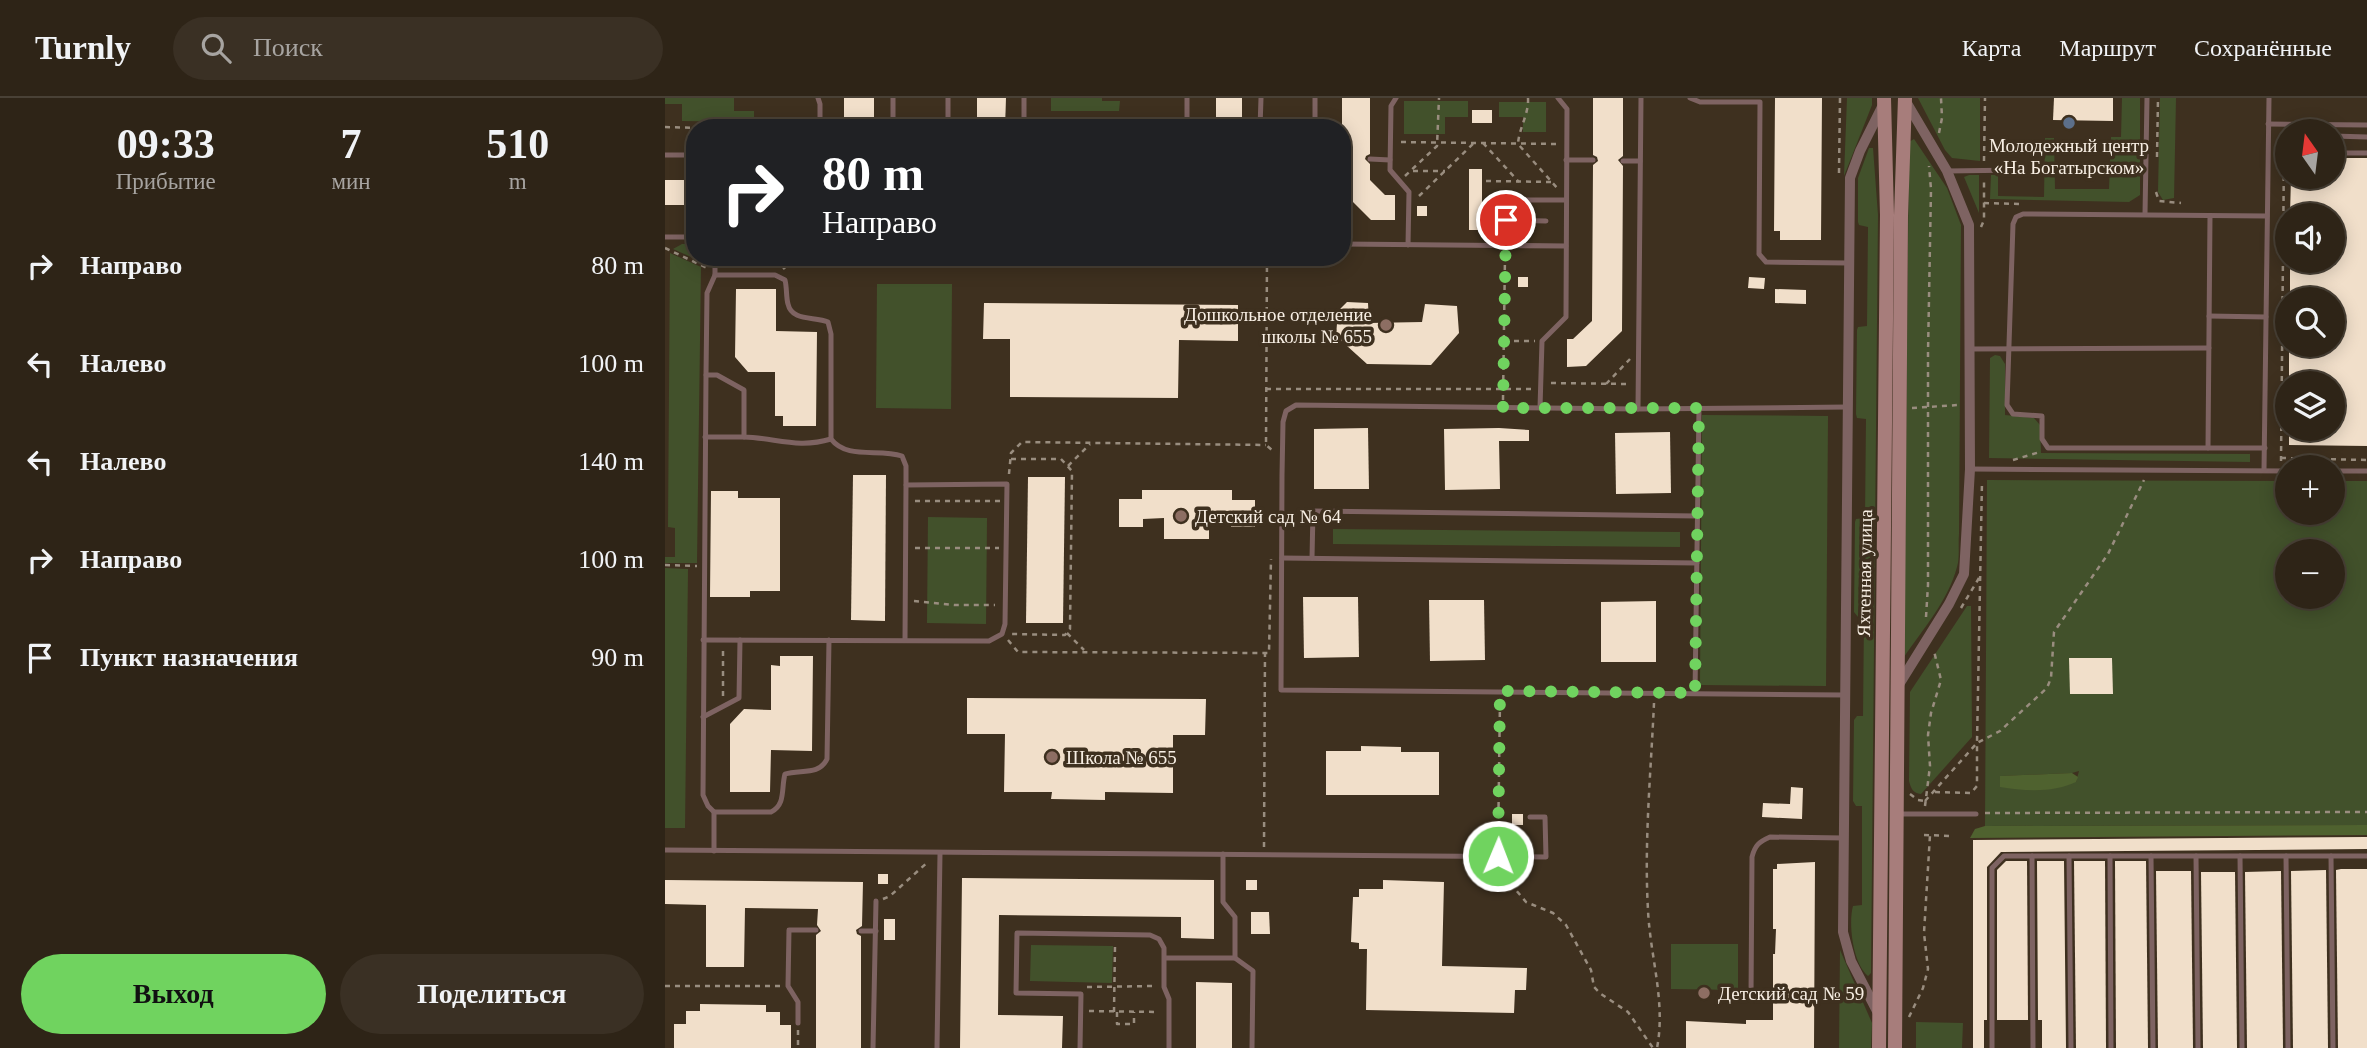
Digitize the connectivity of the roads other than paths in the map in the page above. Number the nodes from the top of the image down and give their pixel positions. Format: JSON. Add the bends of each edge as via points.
{"nodes":[{"id":1,"x":818,"y":98,"type":"edge"},
{"id":2,"x":893,"y":98,"type":"edge"},
{"id":3,"x":948,"y":98,"type":"edge"},
{"id":4,"x":1024,"y":98,"type":"edge"},
{"id":5,"x":1187,"y":98,"type":"edge"},
{"id":6,"x":1261,"y":98,"type":"edge"},
{"id":7,"x":1315,"y":98,"type":"edge"},
{"id":8,"x":1396,"y":98,"type":"edge"},
{"id":9,"x":1558,"y":98,"type":"edge"},
{"id":10,"x":1641,"y":98,"type":"edge"},
{"id":11,"x":1690,"y":98,"type":"edge"},
{"id":12,"x":2147,"y":98,"type":"edge"},
{"id":13,"x":2269,"y":98,"type":"edge"},
{"id":14,"x":1905,"y":99,"type":"edge"},
{"id":15,"x":1884,"y":102,"type":"edge"},
{"id":16,"x":820,"y":119,"type":"edge"},
{"id":17,"x":893,"y":119,"type":"edge"},
{"id":18,"x":947,"y":119,"type":"edge"},
{"id":19,"x":1024,"y":119,"type":"edge"},
{"id":20,"x":1187,"y":119,"type":"edge"},
{"id":21,"x":1260,"y":119,"type":"edge"},
{"id":22,"x":1315,"y":119,"type":"edge"},
{"id":23,"x":2268,"y":124,"type":"junction"},
{"id":24,"x":2275,"y":125,"type":"edge"},
{"id":25,"x":2367,"y":125,"type":"edge"},
{"id":26,"x":2345,"y":126,"type":"edge"},
{"id":27,"x":2345,"y":136,"type":"edge"},
{"id":28,"x":2367,"y":136,"type":"edge"},
{"id":29,"x":2345,"y":153,"type":"edge"},
{"id":30,"x":2367,"y":153,"type":"edge"},
{"id":31,"x":665,"y":155,"type":"edge"},
{"id":32,"x":686,"y":155,"type":"edge"},
{"id":33,"x":1370,"y":159,"type":"dead end"},
{"id":34,"x":1390,"y":160,"type":"junction"},
{"id":35,"x":1566,"y":160,"type":"junction"},
{"id":36,"x":1593,"y":160,"type":"dead end"},
{"id":37,"x":1623,"y":161,"type":"dead end"},
{"id":38,"x":1640,"y":161,"type":"junction"},
{"id":39,"x":2020,"y":170,"type":"dead end"},
{"id":40,"x":1947,"y":171,"type":"junction"},
{"id":41,"x":1507,"y":200,"type":"dead end"},
{"id":42,"x":1566,"y":200,"type":"junction"},
{"id":43,"x":2145,"y":214,"type":"junction"},
{"id":44,"x":2210,"y":216,"type":"junction"},
{"id":45,"x":2267,"y":216,"type":"junction"},
{"id":46,"x":1546,"y":221,"type":"dead end"},
{"id":47,"x":665,"y":237,"type":"edge"},
{"id":48,"x":686,"y":237,"type":"edge"},
{"id":49,"x":1351,"y":244,"type":"edge"},
{"id":50,"x":1408,"y":245,"type":"junction"},
{"id":51,"x":1505,"y":246,"type":"junction"},
{"id":52,"x":1566,"y":246,"type":"junction"},
{"id":53,"x":1848,"y":263,"type":"junction"},
{"id":54,"x":715,"y":266,"type":"edge"},
{"id":55,"x":715,"y":275,"type":"junction"},
{"id":56,"x":2209,"y":316,"type":"junction"},
{"id":57,"x":2266,"y":317,"type":"junction"},
{"id":58,"x":2209,"y":348,"type":"junction"},
{"id":59,"x":1969,"y":349,"type":"junction"},
{"id":60,"x":2008,"y":349,"type":"junction"},
{"id":61,"x":706,"y":374,"type":"junction"},
{"id":62,"x":1847,"y":407,"type":"junction"},
{"id":63,"x":1540,"y":408,"type":"junction"},
{"id":64,"x":1699,"y":408,"type":"junction"},
{"id":65,"x":1638,"y":409,"type":"junction"},
{"id":66,"x":705,"y":437,"type":"junction"},
{"id":67,"x":744,"y":437,"type":"junction"},
{"id":68,"x":831,"y":439,"type":"junction"},
{"id":69,"x":2208,"y":448,"type":"junction"},
{"id":70,"x":2265,"y":448,"type":"junction"},
{"id":71,"x":1970,"y":469,"type":"junction"},
{"id":72,"x":2264,"y":470,"type":"junction"},
{"id":73,"x":2275,"y":470,"type":"edge"},
{"id":74,"x":2345,"y":471,"type":"edge"},
{"id":75,"x":2367,"y":471,"type":"edge"},
{"id":76,"x":907,"y":485,"type":"junction"},
{"id":77,"x":1697,"y":516,"type":"junction"},
{"id":78,"x":1282,"y":558,"type":"junction"},
{"id":79,"x":1312,"y":558,"type":"junction"},
{"id":80,"x":1697,"y":563,"type":"junction"},
{"id":81,"x":703,"y":640,"type":"junction"},
{"id":82,"x":740,"y":640,"type":"junction"},
{"id":83,"x":829,"y":640,"type":"junction"},
{"id":84,"x":905,"y":640,"type":"junction"},
{"id":85,"x":1898,"y":686,"type":"junction"},
{"id":86,"x":1695,"y":693,"type":"junction"},
{"id":87,"x":1845,"y":695,"type":"junction"},
{"id":88,"x":703,"y":717,"type":"junction"},
{"id":89,"x":714,"y":812,"type":"junction"},
{"id":90,"x":1897,"y":814,"type":"junction"},
{"id":91,"x":1976,"y":814,"type":"road end"},
{"id":92,"x":1530,"y":817,"type":"dead end"},
{"id":93,"x":1844,"y":838,"type":"junction"},
{"id":94,"x":665,"y":850,"type":"edge"},
{"id":95,"x":714,"y":850,"type":"junction"},
{"id":96,"x":940,"y":853,"type":"junction"},
{"id":97,"x":1223,"y":854,"type":"junction"},
{"id":98,"x":2032,"y":856,"type":"junction"},
{"id":99,"x":2069,"y":856,"type":"junction"},
{"id":100,"x":2110,"y":856,"type":"junction"},
{"id":101,"x":2151,"y":856,"type":"junction"},
{"id":102,"x":2196,"y":856,"type":"junction"},
{"id":103,"x":2240,"y":856,"type":"junction"},
{"id":104,"x":2286,"y":856,"type":"junction"},
{"id":105,"x":2330,"y":856,"type":"junction"},
{"id":106,"x":2367,"y":856,"type":"edge"},
{"id":107,"x":876,"y":901,"type":"road end"},
{"id":108,"x":816,"y":930,"type":"dead end"},
{"id":109,"x":862,"y":930,"type":"dead end"},
{"id":110,"x":876,"y":931,"type":"junction"},
{"id":111,"x":1165,"y":958,"type":"junction"},
{"id":112,"x":1235,"y":958,"type":"junction"},
{"id":113,"x":1751,"y":997,"type":"dead end"},
{"id":114,"x":1879,"y":1015,"type":"junction"},
{"id":115,"x":798,"y":1023,"type":"road end"},
{"id":116,"x":873,"y":1048,"type":"edge"},
{"id":117,"x":937,"y":1048,"type":"edge"},
{"id":118,"x":1080,"y":1048,"type":"edge"},
{"id":119,"x":1169,"y":1048,"type":"edge"},
{"id":120,"x":1252,"y":1048,"type":"edge"},
{"id":121,"x":1879,"y":1048,"type":"edge"},
{"id":122,"x":1895,"y":1048,"type":"edge"},
{"id":123,"x":1992,"y":1048,"type":"edge"},
{"id":124,"x":2033,"y":1048,"type":"edge"},
{"id":125,"x":2071,"y":1048,"type":"edge"},
{"id":126,"x":2111,"y":1048,"type":"edge"},
{"id":127,"x":2153,"y":1048,"type":"edge"},
{"id":128,"x":2198,"y":1048,"type":"edge"},
{"id":129,"x":2242,"y":1048,"type":"edge"},
{"id":130,"x":2288,"y":1048,"type":"edge"},
{"id":131,"x":2333,"y":1048,"type":"edge"}],
"edges":[{"from":1,"to":16,"type":"lane"},
{"from":2,"to":17,"type":"lane"},
{"from":3,"to":18,"type":"lane"},
{"from":4,"to":19,"type":"lane"},
{"from":5,"to":20,"type":"lane"},
{"from":6,"to":21,"type":"lane"},
{"from":7,"to":22,"type":"lane"},
{"from":8,"to":34,"type":"lane","via":[[1391,106]]},
{"from":9,"to":35,"type":"lane","via":[[1567,109]]},
{"from":10,"to":38,"type":"lane"},
{"from":11,"to":53,"type":"lane","via":[[1760,102],[1762,260]]},
{"from":12,"to":43,"type":"lane"},
{"from":13,"to":23,"type":"lane"},
{"from":14,"to":40,"type":"street"},
{"from":14,"to":85,"type":"street","name":"Яхтенная улица"},
{"from":15,"to":53,"type":"street","via":[[1850,178]]},
{"from":15,"to":114,"type":"street","name":"Яхтенная улица","via":[[1887,215]]},
{"from":23,"to":24,"type":"lane"},
{"from":23,"to":45,"type":"lane"},
{"from":25,"to":26,"type":"lane"},
{"from":27,"to":28,"type":"lane"},
{"from":29,"to":30,"type":"lane"},
{"from":31,"to":32,"type":"lane"},
{"from":33,"to":34,"type":"lane"},
{"from":34,"to":50,"type":"lane","via":[[1390,170],[1409,192]]},
{"from":35,"to":36,"type":"lane"},
{"from":35,"to":42,"type":"lane"},
{"from":37,"to":38,"type":"lane"},
{"from":38,"to":65,"type":"lane"},
{"from":39,"to":40,"type":"lane"},
{"from":40,"to":59,"type":"street","via":[[1969,225]]},
{"from":41,"to":42,"type":"lane"},
{"from":42,"to":52,"type":"lane"},
{"from":43,"to":44,"type":"lane"},
{"from":43,"to":60,"type":"lane","via":[[2016,217]]},
{"from":44,"to":45,"type":"lane"},
{"from":44,"to":56,"type":"lane"},
{"from":45,"to":57,"type":"lane"},
{"from":46,"to":51,"type":"lane","via":[[1506,220]]},
{"from":47,"to":48,"type":"lane"},
{"from":49,"to":50,"type":"lane"},
{"from":50,"to":51,"type":"lane"},
{"from":51,"to":52,"type":"lane"},
{"from":52,"to":63,"type":"lane","via":[[1566,317],[1542,341]]},
{"from":53,"to":62,"type":"street"},
{"from":54,"to":55,"type":"lane"},
{"from":55,"to":61,"type":"lane","via":[[707,293]]},
{"from":55,"to":68,"type":"lane","via":[[775,275],[785,280],[793,314],[828,323]]},
{"from":56,"to":57,"type":"lane"},
{"from":56,"to":58,"type":"lane"},
{"from":57,"to":70,"type":"lane"},
{"from":58,"to":60,"type":"lane"},
{"from":58,"to":69,"type":"lane"},
{"from":59,"to":60,"type":"lane"},
{"from":59,"to":71,"type":"street"},
{"from":60,"to":69,"type":"lane","via":[[2007,409],[2016,415],[2042,416],[2042,439],[2048,448]]},
{"from":61,"to":66,"type":"lane"},
{"from":61,"to":67,"type":"lane","via":[[744,390]]},
{"from":62,"to":64,"type":"lane"},
{"from":62,"to":87,"type":"street"},
{"from":63,"to":65,"type":"lane"},
{"from":63,"to":78,"type":"lane","via":[[1296,405],[1286,411],[1283,422]]},
{"from":64,"to":65,"type":"lane"},
{"from":64,"to":77,"type":"lane"},
{"from":66,"to":67,"type":"lane"},
{"from":66,"to":81,"type":"lane"},
{"from":67,"to":68,"type":"lane","via":[[783,443]]},
{"from":68,"to":76,"type":"lane","via":[[849,451],[902,456]]},
{"from":69,"to":70,"type":"lane"},
{"from":70,"to":72,"type":"lane"},
{"from":71,"to":72,"type":"lane"},
{"from":71,"to":85,"type":"street","via":[[1963,574]]},
{"from":72,"to":73,"type":"lane"},
{"from":74,"to":75,"type":"lane"},
{"from":76,"to":84,"type":"lane"},
{"from":76,"to":84,"type":"lane","via":[[1007,484],[1007,501],[1002,634],[989,641]]},
{"from":77,"to":79,"type":"lane","via":[[1313,511]]},
{"from":77,"to":80,"type":"lane"},
{"from":78,"to":79,"type":"lane"},
{"from":78,"to":86,"type":"lane","via":[[1281,690]]},
{"from":79,"to":80,"type":"lane"},
{"from":80,"to":86,"type":"lane"},
{"from":81,"to":82,"type":"lane"},
{"from":81,"to":88,"type":"lane"},
{"from":82,"to":83,"type":"lane"},
{"from":82,"to":88,"type":"lane","via":[[739,698]]},
{"from":83,"to":84,"type":"lane"},
{"from":83,"to":89,"type":"lane","via":[[824,766],[785,774],[782,800],[771,812]]},
{"from":85,"to":90,"type":"street","name":"Яхтенная улица"},
{"from":86,"to":87,"type":"lane"},
{"from":87,"to":93,"type":"street"},
{"from":88,"to":89,"type":"lane","via":[[703,795]]},
{"from":89,"to":95,"type":"lane"},
{"from":90,"to":91,"type":"lane"},
{"from":90,"to":122,"type":"street","name":"Яхтенная улица"},
{"from":92,"to":97,"type":"lane","via":[[1545,817],[1546,857]]},
{"from":93,"to":113,"type":"lane","via":[[1770,837],[1754,847]]},
{"from":93,"to":114,"type":"street","via":[[1843,932],[1851,961]]},
{"from":94,"to":95,"type":"lane"},
{"from":95,"to":96,"type":"lane"},
{"from":96,"to":97,"type":"lane"},
{"from":96,"to":117,"type":"lane"},
{"from":97,"to":112,"type":"lane","via":[[1223,902],[1235,917]]},
{"from":98,"to":99,"type":"lane"},
{"from":98,"to":123,"type":"lane","via":[[2004,856],[1992,868]]},
{"from":98,"to":124,"type":"lane"},
{"from":99,"to":100,"type":"lane"},
{"from":99,"to":125,"type":"lane"},
{"from":100,"to":101,"type":"lane"},
{"from":100,"to":126,"type":"lane"},
{"from":101,"to":102,"type":"lane"},
{"from":101,"to":127,"type":"lane"},
{"from":102,"to":103,"type":"lane"},
{"from":102,"to":128,"type":"lane"},
{"from":103,"to":104,"type":"lane"},
{"from":103,"to":129,"type":"lane"},
{"from":104,"to":105,"type":"lane"},
{"from":104,"to":130,"type":"lane"},
{"from":105,"to":106,"type":"lane"},
{"from":105,"to":131,"type":"lane"},
{"from":107,"to":110,"type":"lane"},
{"from":108,"to":115,"type":"lane","via":[[789,930],[788,986],[798,1002]]},
{"from":109,"to":110,"type":"lane"},
{"from":110,"to":116,"type":"lane"},
{"from":111,"to":112,"type":"lane"},
{"from":111,"to":118,"type":"lane","via":[[1159,939],[1150,935],[1017,933],[1016,993],[1080,995]]},
{"from":111,"to":119,"type":"lane"},
{"from":112,"to":120,"type":"lane","via":[[1253,971]]},
{"from":114,"to":121,"type":"street","name":"Яхтенная улица"}]}
